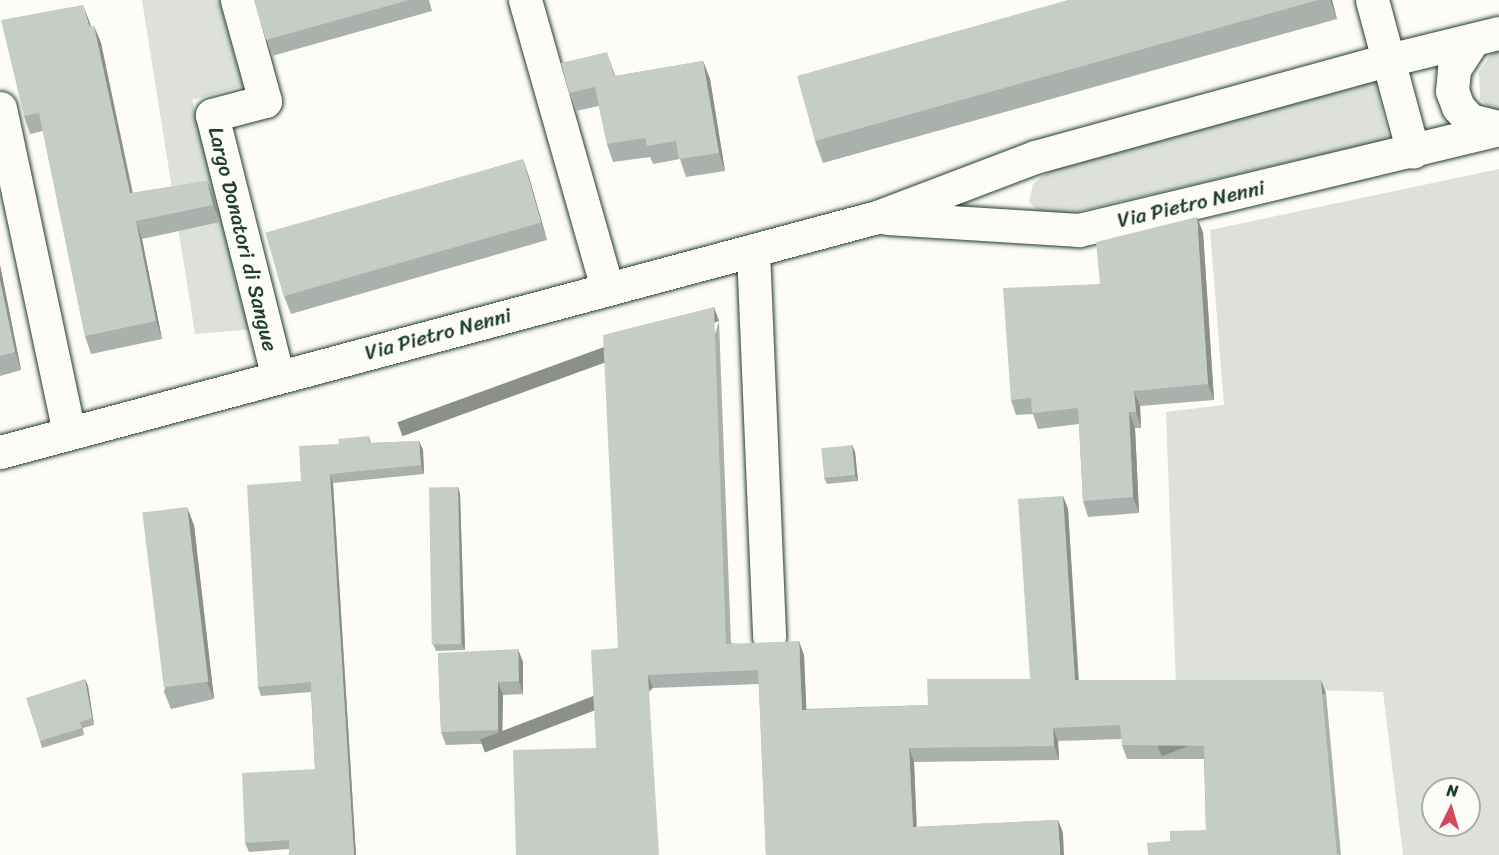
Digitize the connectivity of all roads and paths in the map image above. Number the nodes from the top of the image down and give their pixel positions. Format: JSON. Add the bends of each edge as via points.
{"nodes":[{"id":1,"x":237,"y":0,"type":"edge"},
{"id":2,"x":525,"y":0,"type":"edge"},
{"id":3,"x":1372,"y":0,"type":"edge"},
{"id":4,"x":1486,"y":37,"type":"edge"},
{"id":5,"x":1388,"y":60,"type":"junction"},
{"id":6,"x":0,"y":108,"type":"edge"},
{"id":7,"x":1499,"y":128,"type":"edge"},
{"id":8,"x":1413,"y":152,"type":"junction"},
{"id":9,"x":877,"y":217,"type":"junction"},
{"id":10,"x":753,"y":251,"type":"junction"},
{"id":11,"x":608,"y":288,"type":"junction"},
{"id":12,"x":278,"y":377,"type":"junction"},
{"id":13,"x":69,"y":433,"type":"junction"},
{"id":14,"x":0,"y":452,"type":"edge"},
{"id":15,"x":769,"y":637,"type":"dead end"}],
"edges":[{"from":1,"to":12,"type":"street","name":"Largo Donatori di Sangue","via":[[265,101],[212,115]]},
{"from":2,"to":11,"type":"street"},
{"from":3,"to":5,"type":"street"},
{"from":4,"to":5,"type":"street","name":"Via Pietro Nenni"},
{"from":4,"to":7,"type":"street","via":[[1454,69],[1452,91],[1458,107],[1470,120]]},
{"from":5,"to":8,"type":"street"},
{"from":5,"to":9,"type":"street","name":"Via Pietro Nenni","via":[[1035,158]]},
{"from":6,"to":13,"type":"street"},
{"from":7,"to":8,"type":"street","name":"Via Pietro Nenni"},
{"from":8,"to":9,"type":"street","name":"Via Pietro Nenni","via":[[1079,230]]},
{"from":9,"to":10,"type":"street","name":"Via Pietro Nenni"},
{"from":10,"to":11,"type":"street","name":"Via Pietro Nenni"},
{"from":10,"to":15,"type":"street"},
{"from":11,"to":12,"type":"street","name":"Via Pietro Nenni"},
{"from":12,"to":13,"type":"street","name":"Via Pietro Nenni"},
{"from":13,"to":14,"type":"street","name":"Via Pietro Nenni"}]}
